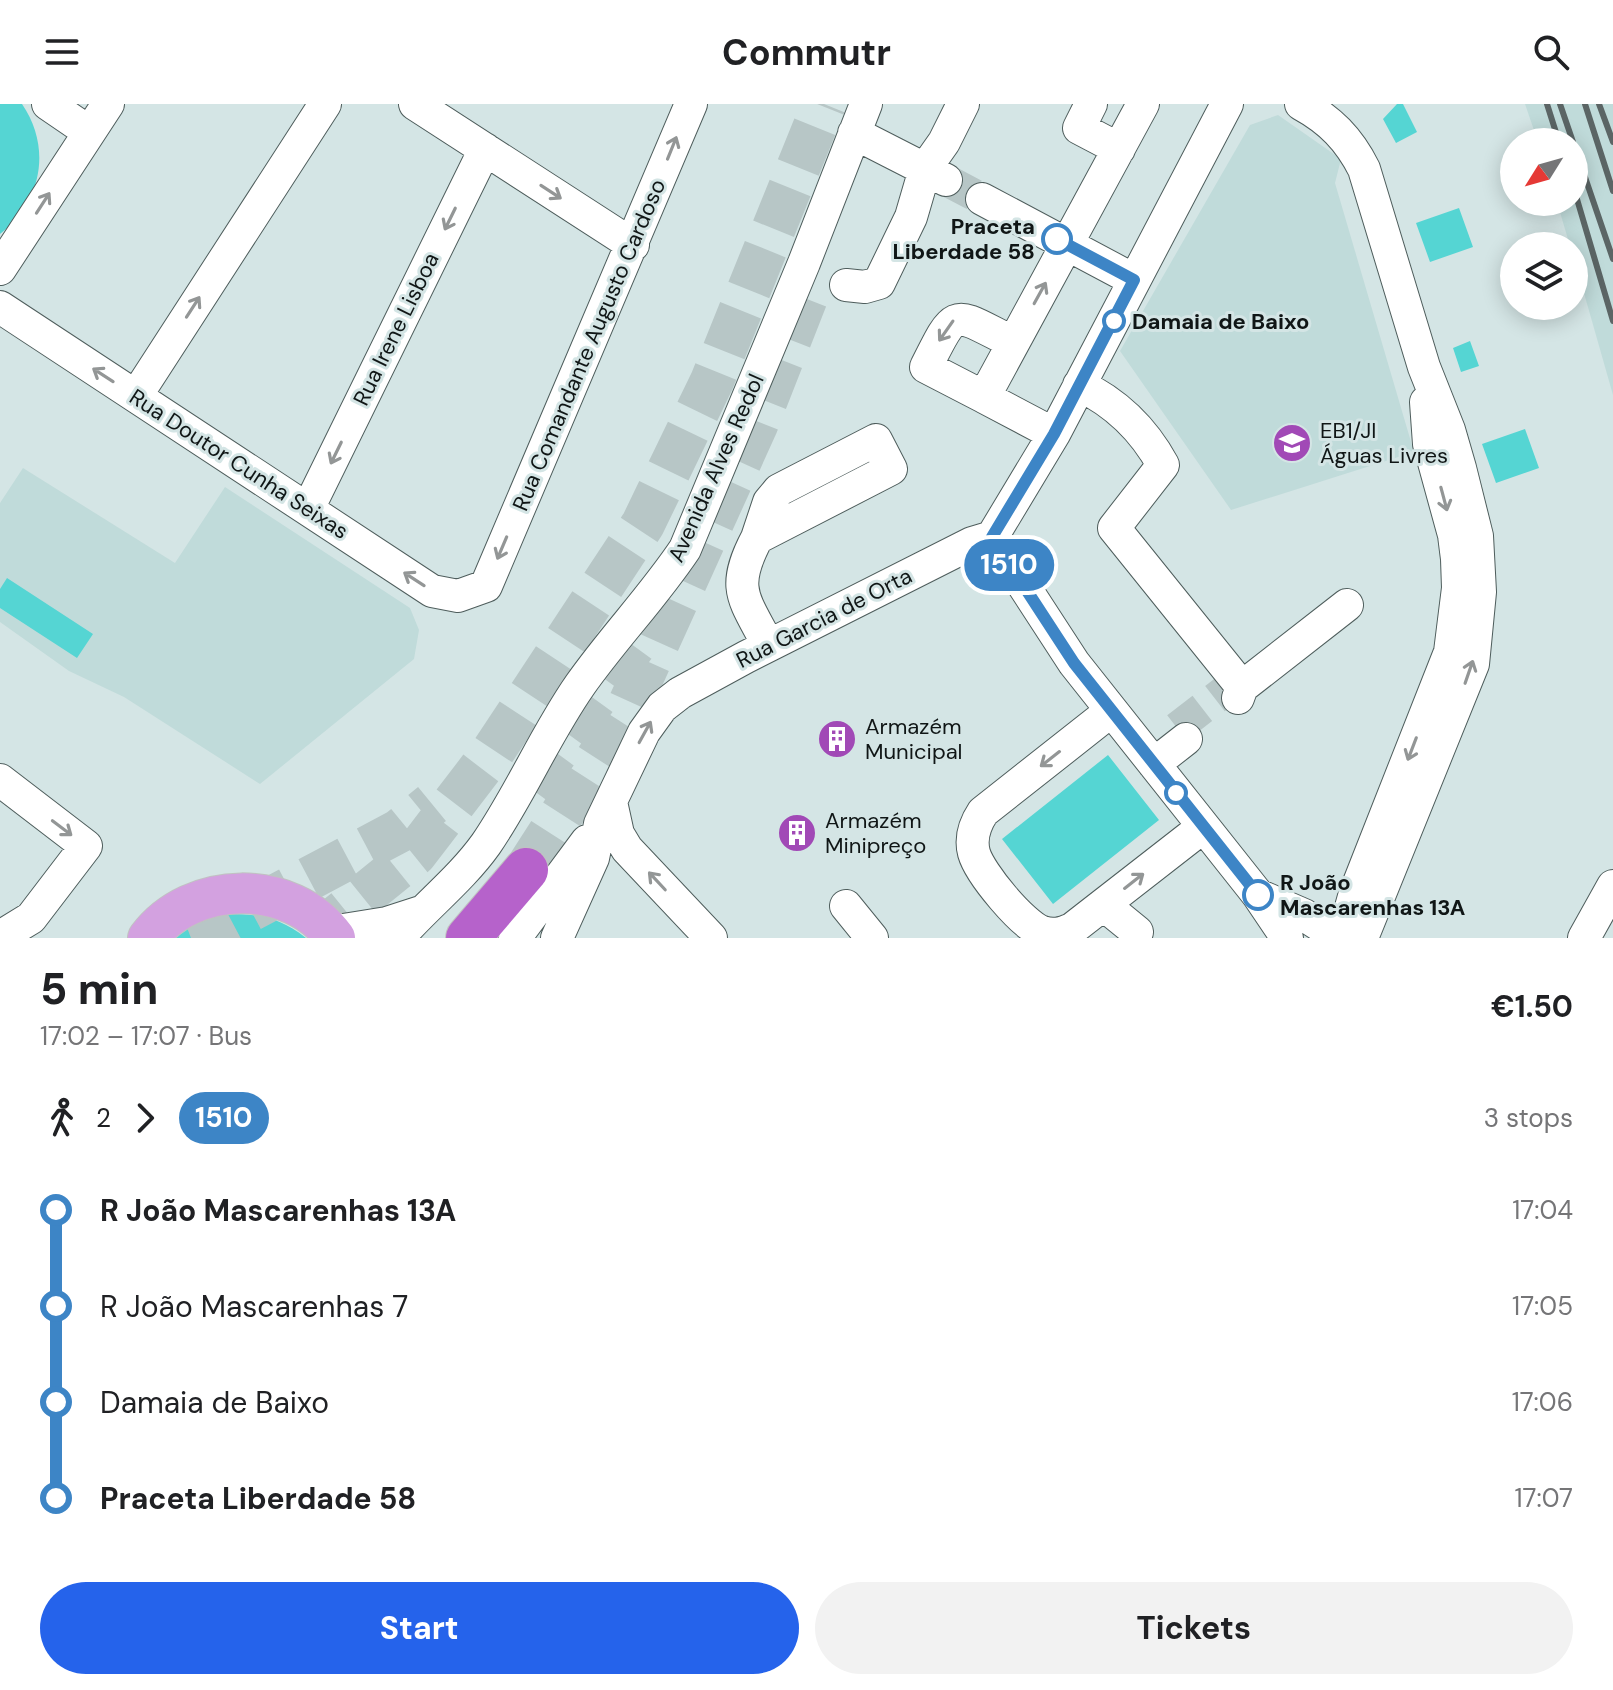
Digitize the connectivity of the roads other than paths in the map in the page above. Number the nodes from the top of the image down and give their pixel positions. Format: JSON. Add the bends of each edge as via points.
{"nodes":[{"id":1,"x":48,"y":104,"type":"edge"},
{"id":2,"x":108,"y":104,"type":"edge"},
{"id":3,"x":325,"y":104,"type":"edge"},
{"id":4,"x":691,"y":104,"type":"edge"},
{"id":5,"x":963,"y":104,"type":"edge"},
{"id":6,"x":1091,"y":104,"type":"edge"},
{"id":7,"x":1143,"y":104,"type":"edge"},
{"id":8,"x":1227,"y":104,"type":"edge"},
{"id":9,"x":1301,"y":104,"type":"edge"},
{"id":10,"x":418,"y":105,"type":"edge"},
{"id":11,"x":860,"y":119,"type":"edge"},
{"id":12,"x":89,"y":132,"type":"junction"},
{"id":13,"x":485,"y":149,"type":"junction"},
{"id":14,"x":1119,"y":149,"type":"junction"},
{"id":15,"x":936,"y":175,"type":"junction"},
{"id":16,"x":982,"y":199,"type":"tunnel mouth"},
{"id":17,"x":1067,"y":244,"type":"junction"},
{"id":18,"x":633,"y":245,"type":"junction"},
{"id":19,"x":0,"y":269,"type":"edge"},
{"id":20,"x":1134,"y":280,"type":"junction"},
{"id":21,"x":846,"y":285,"type":"dead end"},
{"id":22,"x":0,"y":307,"type":"edge"},
{"id":23,"x":1012,"y":342,"type":"junction"},
{"id":24,"x":1424,"y":367,"type":"junction"},
{"id":25,"x":1079,"y":385,"type":"junction"},
{"id":26,"x":136,"y":396,"type":"junction"},
{"id":27,"x":984,"y":397,"type":"junction"},
{"id":28,"x":1054,"y":434,"type":"junction"},
{"id":29,"x":308,"y":509,"type":"junction"},
{"id":30,"x":992,"y":537,"type":"junction"},
{"id":31,"x":757,"y":538,"type":"dead end"},
{"id":32,"x":486,"y":586,"type":"joint"},
{"id":33,"x":1347,"y":605,"type":"dead end"},
{"id":34,"x":768,"y":645,"type":"junction"},
{"id":35,"x":1111,"y":711,"type":"junction"},
{"id":36,"x":1181,"y":734,"type":"tunnel mouth"},
{"id":37,"x":1149,"y":759,"type":"junction"},
{"id":38,"x":0,"y":780,"type":"edge"},
{"id":39,"x":605,"y":813,"type":"junction"},
{"id":40,"x":1203,"y":827,"type":"junction"},
{"id":41,"x":526,"y":870,"type":"tunnel mouth"},
{"id":42,"x":1613,"y":886,"type":"edge"},
{"id":43,"x":1355,"y":893,"type":"junction"},
{"id":44,"x":1104,"y":905,"type":"junction"},
{"id":45,"x":846,"y":906,"type":"dead end"},
{"id":46,"x":421,"y":912,"type":"junction"},
{"id":47,"x":1296,"y":927,"type":"edge"},
{"id":48,"x":152,"y":932,"type":"edge"},
{"id":49,"x":333,"y":935,"type":"edge"},
{"id":50,"x":1128,"y":935,"type":"edge"},
{"id":51,"x":0,"y":937,"type":"edge"},
{"id":52,"x":119,"y":938,"type":"edge"},
{"id":53,"x":398,"y":938,"type":"edge"},
{"id":54,"x":468,"y":938,"type":"edge"},
{"id":55,"x":515,"y":938,"type":"edge"},
{"id":56,"x":557,"y":938,"type":"edge"},
{"id":57,"x":711,"y":938,"type":"edge"},
{"id":58,"x":872,"y":938,"type":"edge"},
{"id":59,"x":1341,"y":938,"type":"edge"},
{"id":60,"x":1362,"y":938,"type":"edge"},
{"id":61,"x":1584,"y":938,"type":"edge"}],
"edges":[{"from":1,"to":12,"type":"street"},
{"from":2,"to":12,"type":"street"},
{"from":26,"to":3,"type":"street","one_way":true},
{"from":18,"to":4,"type":"street","name":"Rua Comandante Augusto Cardoso","one_way":true},
{"from":5,"to":15,"type":"street","via":[[944,142]]},
{"from":6,"to":14,"type":"street","via":[[1079,128]]},
{"from":7,"to":14,"type":"street"},
{"from":8,"to":20,"type":"street"},
{"from":9,"to":24,"type":"street","via":[[1334,125],[1364,169]]},
{"from":10,"to":13,"type":"street"},
{"from":11,"to":15,"type":"street"},
{"from":11,"to":46,"type":"street","name":"Avenida Alves Redol","via":[[685,549],[579,685],[486,844]]},
{"from":19,"to":12,"type":"street","one_way":true},
{"from":13,"to":18,"type":"street","one_way":true},
{"from":13,"to":29,"type":"street","name":"Rua Irene Lisboa","one_way":true},
{"from":14,"to":17,"type":"street"},
{"from":15,"to":21,"type":"street","via":[[879,283]]},
{"from":16,"to":17,"type":"street"},
{"from":17,"to":20,"type":"street"},
{"from":23,"to":17,"type":"street","one_way":true},
{"from":18,"to":32,"type":"street","name":"Rua Comandante Augusto Cardoso","one_way":true},
{"from":20,"to":25,"type":"street"},
{"from":26,"to":22,"type":"street","name":"Rua Doutor Cunha Seixas","one_way":true},
{"from":23,"to":27,"type":"street"},
{"from":23,"to":27,"type":"street","one_way":true,"via":[[965,318],[946,326],[926,367]]},
{"from":24,"to":43,"type":"street","one_way":true,"via":[[1429,444],[1457,559],[1450,652]]},
{"from":60,"to":24,"type":"street","one_way":true,"via":[[1473,664],[1480,592],[1477,536],[1449,430]]},
{"from":25,"to":28,"type":"street"},
{"from":25,"to":33,"type":"street","via":[[1139,429],[1163,465],[1114,528],[1237,691]]},
{"from":26,"to":29,"type":"street","name":"Rua Doutor Cunha Seixas"},
{"from":27,"to":28,"type":"street"},
{"from":28,"to":30,"type":"street"},
{"from":32,"to":29,"type":"street","name":"Rua Doutor Cunha Seixas","one_way":true,"via":[[458,596],[432,591]]},
{"from":30,"to":34,"type":"street","name":"Rua Garcia de Orta"},
{"from":30,"to":35,"type":"street"},
{"from":31,"to":34,"type":"street","via":[[743,566],[741,589]]},
{"from":39,"to":34,"type":"street","name":"Rua Garcia de Orta","one_way":true,"via":[[644,732],[662,707]]},
{"from":35,"to":37,"type":"street"},
{"from":35,"to":44,"type":"street","one_way":true,"via":[[983,812],[972,838],[979,865],[1029,925],[1057,934]]},
{"from":36,"to":37,"type":"street"},
{"from":37,"to":40,"type":"street"},
{"from":38,"to":51,"type":"street","one_way":true,"via":[[86,846],[31,918]]},
{"from":39,"to":55,"type":"street"},
{"from":39,"to":56,"type":"street","name":"Rua Garcia de Orta","via":[[593,858]]},
{"from":57,"to":39,"type":"street","one_way":true,"via":[[627,849]]},
{"from":44,"to":40,"type":"street","one_way":true},
{"from":40,"to":47,"type":"street","via":[[1258,895]]},
{"from":41,"to":54,"type":"highway"},
{"from":42,"to":61,"type":"street"},
{"from":43,"to":47,"type":"street"},
{"from":43,"to":59,"type":"street"},
{"from":44,"to":50,"type":"street"},
{"from":45,"to":58,"type":"street"},
{"from":46,"to":49,"type":"street","name":"Avenida Alves Redol"},
{"from":46,"to":53,"type":"street","name":"Avenida Alves Redol"},
{"from":47,"to":59,"type":"street"},
{"from":48,"to":49,"type":"main road","via":[[183,906],[213,895],[245,892],[306,911]]},
{"from":48,"to":52,"type":"main road"}]}
